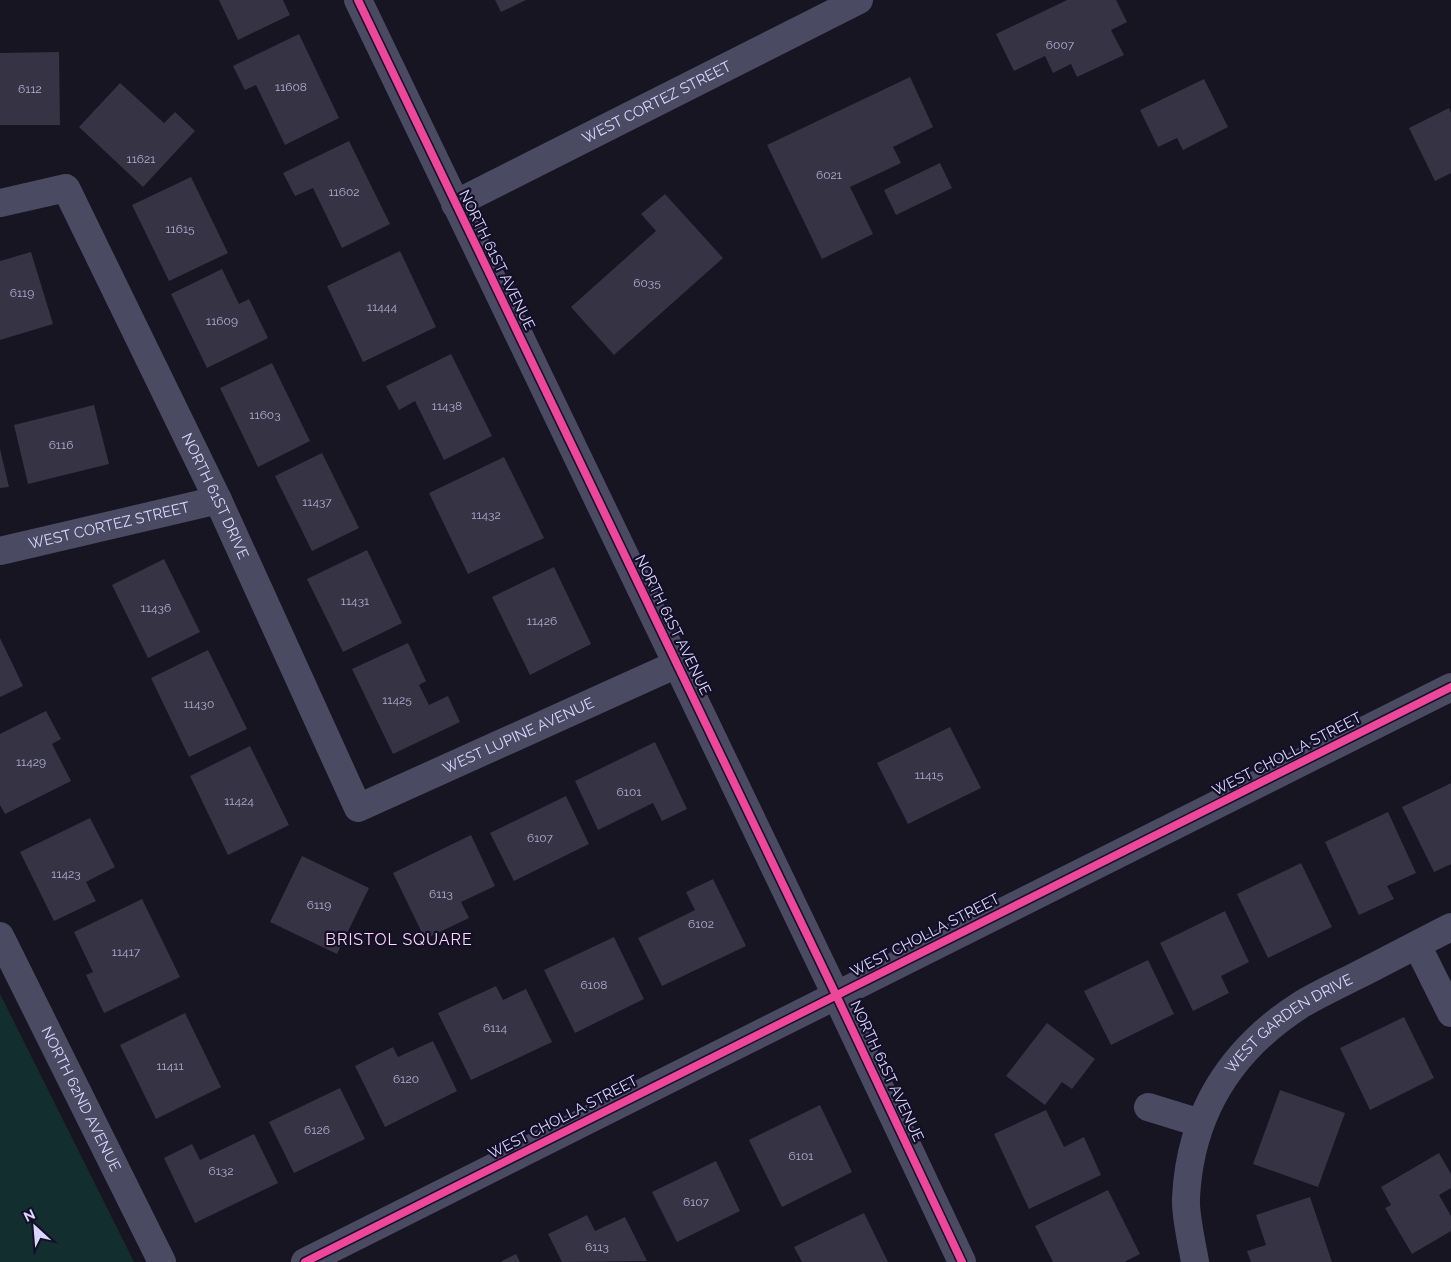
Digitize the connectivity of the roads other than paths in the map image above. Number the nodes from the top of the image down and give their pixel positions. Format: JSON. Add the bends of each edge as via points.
{"nodes":[{"id":1,"x":358,"y":0,"type":"edge"},
{"id":2,"x":859,"y":0,"type":"edge"},
{"id":3,"x":0,"y":203,"type":"edge"},
{"id":4,"x":455,"y":204,"type":"junction"},
{"id":5,"x":218,"y":500,"type":"junction"},
{"id":6,"x":0,"y":551,"type":"edge"},
{"id":7,"x":677,"y":664,"type":"junction"},
{"id":8,"x":1451,"y":687,"type":"edge"},
{"id":9,"x":358,"y":808,"type":"joint"},
{"id":10,"x":1451,"y":927,"type":"edge"},
{"id":11,"x":0,"y":936,"type":"edge"},
{"id":12,"x":1417,"y":945,"type":"junction"},
{"id":13,"x":836,"y":995,"type":"junction"},
{"id":14,"x":1451,"y":1013,"type":"edge"},
{"id":15,"x":1148,"y":1106,"type":"dead end"},
{"id":16,"x":1200,"y":1123,"type":"junction"},
{"id":17,"x":162,"y":1262,"type":"edge"},
{"id":18,"x":305,"y":1262,"type":"edge"},
{"id":19,"x":962,"y":1262,"type":"edge"},
{"id":20,"x":1194,"y":1262,"type":"edge"}],
"edges":[{"from":1,"to":4,"type":"street","name":"NORTH 61ST AVENUE"},
{"from":2,"to":4,"type":"street","name":"WEST CORTEZ STREET"},
{"from":3,"to":5,"type":"street","name":"NORTH 61ST DRIVE","via":[[66,188]]},
{"from":4,"to":7,"type":"street","name":"NORTH 61ST AVENUE"},
{"from":5,"to":6,"type":"street","name":"WEST CORTEZ STREET"},
{"from":5,"to":9,"type":"street","name":"NORTH 61ST DRIVE"},
{"from":7,"to":9,"type":"street","name":"WEST LUPINE AVENUE"},
{"from":7,"to":13,"type":"street","name":"NORTH 61ST AVENUE"},
{"from":8,"to":13,"type":"street","name":"WEST CHOLLA STREET"},
{"from":10,"to":12,"type":"street","name":"WEST GARDEN DRIVE"},
{"from":11,"to":17,"type":"street","name":"NORTH 62ND AVENUE"},
{"from":12,"to":14,"type":"street"},
{"from":12,"to":16,"type":"street","name":"WEST GARDEN DRIVE","via":[[1302,1004],[1267,1029],[1231,1066],[1214,1092]]},
{"from":13,"to":18,"type":"street","name":"WEST CHOLLA STREET"},
{"from":13,"to":19,"type":"street","name":"NORTH 61ST AVENUE"},
{"from":15,"to":16,"type":"street"},
{"from":16,"to":20,"type":"street","name":"WEST GARDEN DRIVE","via":[[1185,1200]]}]}
